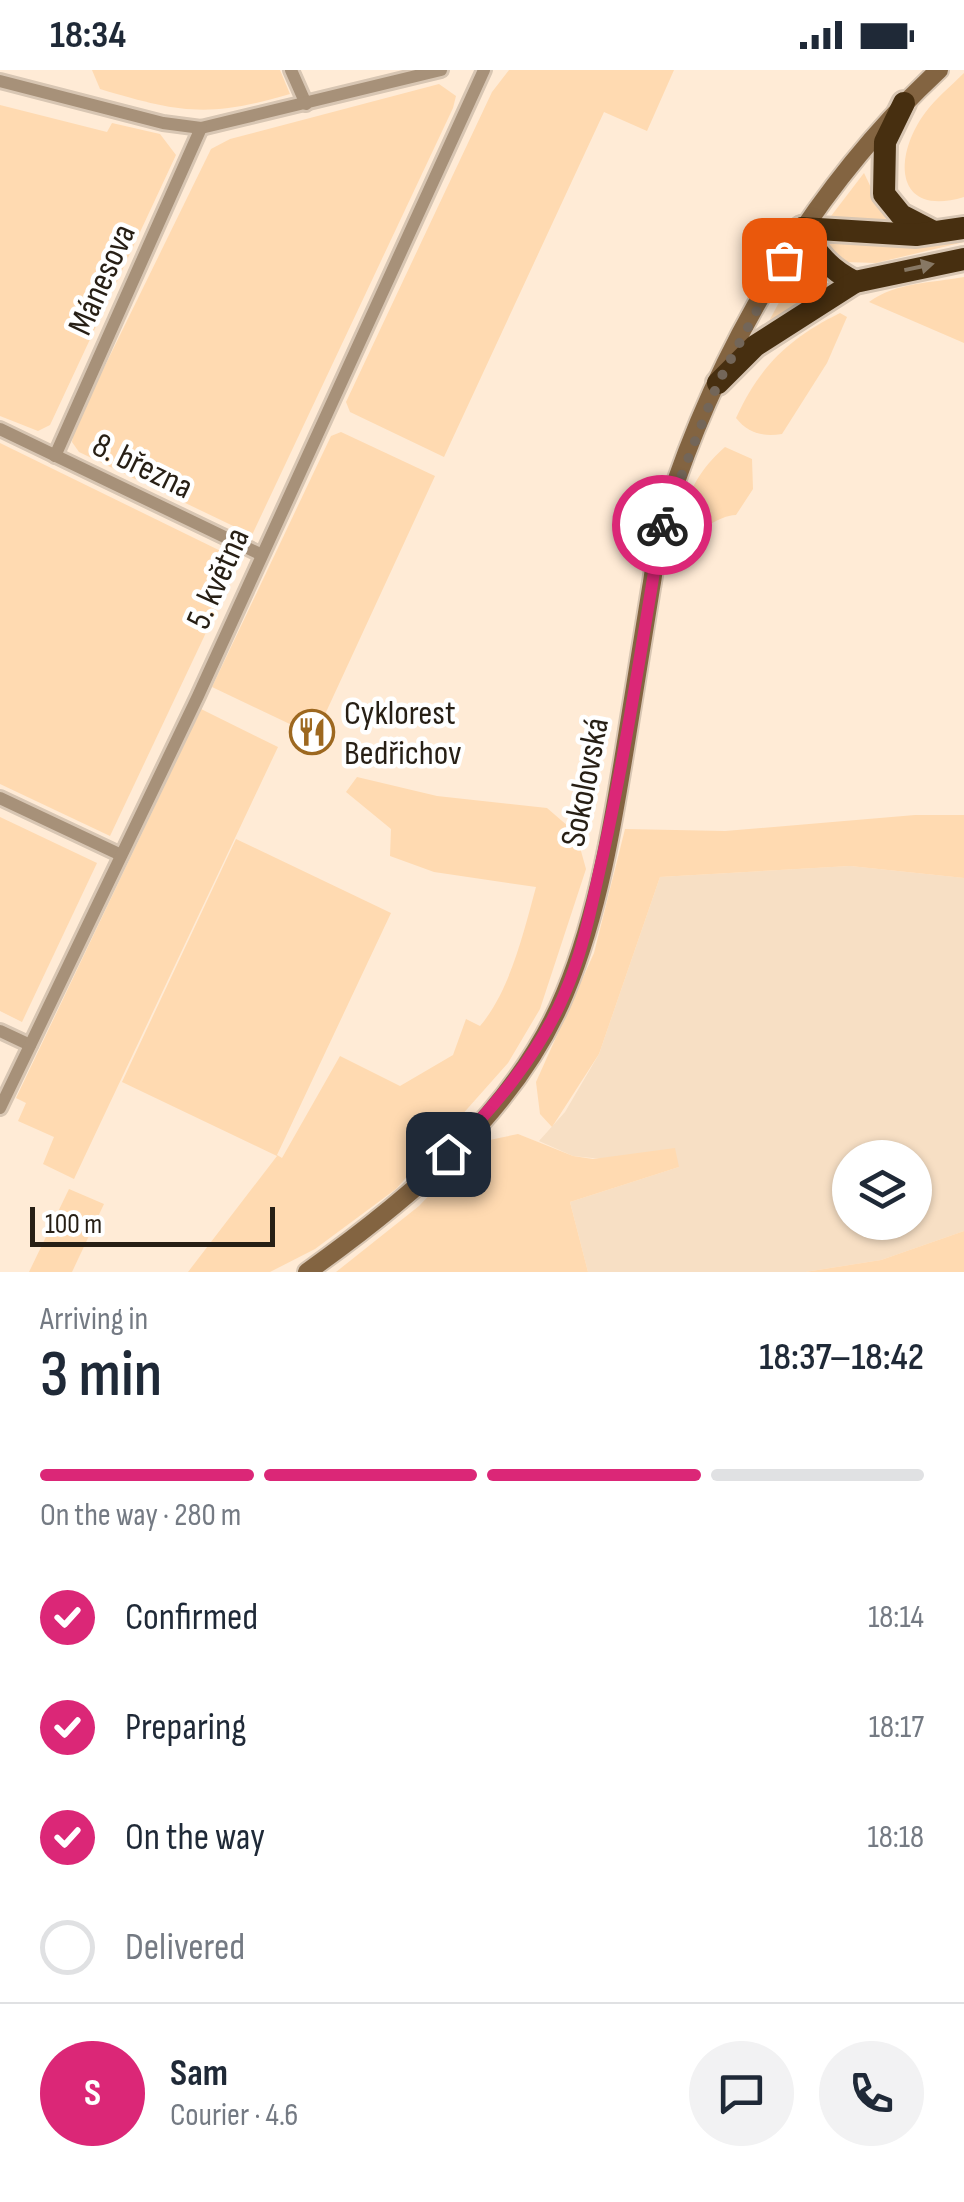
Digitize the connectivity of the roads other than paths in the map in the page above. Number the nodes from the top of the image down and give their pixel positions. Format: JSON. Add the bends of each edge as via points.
{"nodes":[{"id":1,"x":290,"y":70,"type":"edge"},
{"id":2,"x":442,"y":70,"type":"edge"},
{"id":3,"x":484,"y":70,"type":"edge"},
{"id":4,"x":939,"y":70,"type":"edge"},
{"id":5,"x":0,"y":81,"type":"edge"},
{"id":6,"x":904,"y":103,"type":"junction"},
{"id":7,"x":306,"y":104,"type":"junction"},
{"id":8,"x":202,"y":128,"type":"junction"},
{"id":9,"x":802,"y":228,"type":"junction"},
{"id":10,"x":964,"y":228,"type":"edge"},
{"id":11,"x":932,"y":231,"type":"junction"},
{"id":12,"x":964,"y":259,"type":"edge"},
{"id":13,"x":856,"y":282,"type":"junction"},
{"id":14,"x":718,"y":383,"type":"junction"},
{"id":15,"x":0,"y":429,"type":"edge"},
{"id":16,"x":55,"y":456,"type":"junction"},
{"id":17,"x":260,"y":554,"type":"junction"},
{"id":18,"x":0,"y":798,"type":"edge"},
{"id":19,"x":121,"y":854,"type":"junction"},
{"id":20,"x":0,"y":1031,"type":"edge"},
{"id":21,"x":30,"y":1045,"type":"junction"},
{"id":22,"x":0,"y":1108,"type":"edge"},
{"id":23,"x":307,"y":1272,"type":"edge"}],
"edges":[{"from":1,"to":7,"type":"street"},
{"from":2,"to":7,"type":"street"},
{"from":3,"to":17,"type":"street","name":"5. května"},
{"from":4,"to":6,"type":"street","name":"Sokolovská"},
{"from":5,"to":8,"type":"street"},
{"from":6,"to":9,"type":"street","name":"Sokolovská","via":[[832,183]]},
{"from":6,"to":11,"type":"highway","via":[[886,142],[884,194],[901,215]]},
{"from":7,"to":8,"type":"street"},
{"from":8,"to":16,"type":"street","name":"Mánesova"},
{"from":9,"to":11,"type":"highway"},
{"from":9,"to":13,"type":"highway","via":[[818,256]]},
{"from":9,"to":14,"type":"street","name":"Sokolovská"},
{"from":10,"to":11,"type":"highway"},
{"from":13,"to":12,"type":"highway","one_way":true},
{"from":13,"to":14,"type":"highway","via":[[755,346]]},
{"from":14,"to":23,"type":"street","name":"Sokolovská","via":[[662,524],[620,779],[583,943],[564,996],[501,1099],[392,1212]]},
{"from":15,"to":16,"type":"street","name":"8. března"},
{"from":16,"to":17,"type":"street","name":"8. března"},
{"from":17,"to":19,"type":"street","name":"5. května"},
{"from":18,"to":19,"type":"street"},
{"from":19,"to":21,"type":"street","name":"5. května"},
{"from":20,"to":21,"type":"street"},
{"from":21,"to":22,"type":"street","name":"5. května"}]}
